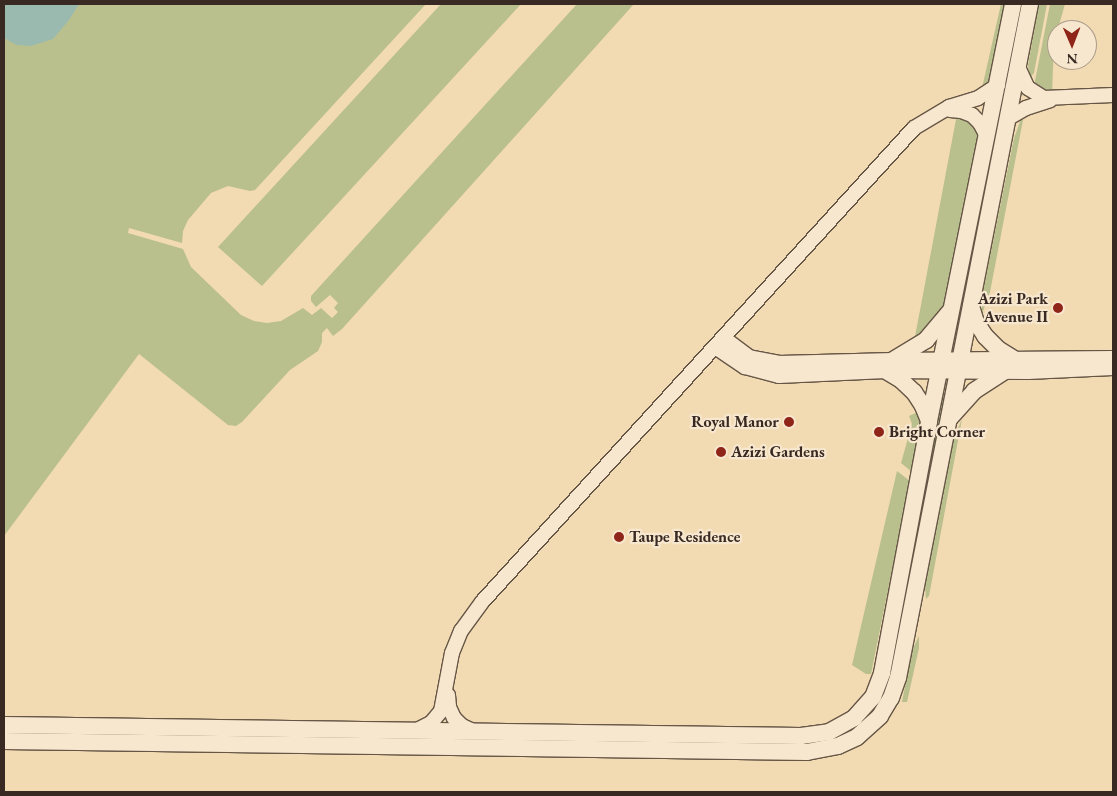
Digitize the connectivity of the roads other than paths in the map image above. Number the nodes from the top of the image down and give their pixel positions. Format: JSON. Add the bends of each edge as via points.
{"nodes":[{"id":1,"x":1014,"y":4,"type":"edge"},
{"id":2,"x":1030,"y":4,"type":"edge"},
{"id":3,"x":1018,"y":67,"type":"junction"},
{"id":4,"x":998,"y":85,"type":"junction"},
{"id":5,"x":1113,"y":95,"type":"edge"},
{"id":6,"x":1050,"y":100,"type":"junction"},
{"id":7,"x":942,"y":111,"type":"junction"},
{"id":8,"x":1007,"y":120,"type":"junction"},
{"id":9,"x":987,"y":136,"type":"junction"},
{"id":10,"x":953,"y":304,"type":"junction"},
{"id":11,"x":971,"y":306,"type":"junction"},
{"id":12,"x":720,"y":343,"type":"junction"},
{"id":13,"x":1014,"y":358,"type":"junction"},
{"id":14,"x":1113,"y":358,"type":"edge"},
{"id":15,"x":941,"y":365,"type":"junction"},
{"id":16,"x":959,"y":365,"type":"junction"},
{"id":17,"x":889,"y":366,"type":"junction"},
{"id":18,"x":1113,"y":368,"type":"edge"},
{"id":19,"x":1003,"y":372,"type":"junction"},
{"id":20,"x":929,"y":421,"type":"junction"},
{"id":21,"x":948,"y":422,"type":"junction"},
{"id":22,"x":447,"y":676,"type":"junction"},
{"id":23,"x":868,"y":704,"type":"junction"},
{"id":24,"x":880,"y":716,"type":"junction"},
{"id":25,"x":4,"y":725,"type":"edge"},
{"id":26,"x":418,"y":730,"type":"junction"},
{"id":27,"x":473,"y":731,"type":"junction"},
{"id":28,"x":581,"y":740,"type":"junction"},
{"id":29,"x":4,"y":741,"type":"edge"}],
"edges":[{"from":1,"to":4,"type":"street"},
{"from":2,"to":3,"type":"street"},
{"from":3,"to":6,"type":"street","via":[[1028,88]]},
{"from":3,"to":8,"type":"street"},
{"from":4,"to":7,"type":"street","via":[[978,98]]},
{"from":4,"to":9,"type":"street"},
{"from":5,"to":6,"type":"street"},
{"from":6,"to":8,"type":"street","via":[[1026,108]]},
{"from":7,"to":9,"type":"street","via":[[961,111],[972,115]]},
{"from":7,"to":12,"type":"street","via":[[927,118],[909,134]]},
{"from":8,"to":11,"type":"street"},
{"from":9,"to":10,"type":"street"},
{"from":10,"to":15,"type":"street"},
{"from":10,"to":17,"type":"street","via":[[926,340]]},
{"from":11,"to":13,"type":"street","via":[[985,336]]},
{"from":11,"to":16,"type":"street"},
{"from":12,"to":17,"type":"street","via":[[769,363]]},
{"from":12,"to":22,"type":"street","via":[[474,611],[456,642]]},
{"from":13,"to":14,"type":"street"},
{"from":13,"to":16,"type":"street"},
{"from":15,"to":16,"type":"street"},
{"from":15,"to":17,"type":"street"},
{"from":15,"to":20,"type":"street"},
{"from":16,"to":19,"type":"street"},
{"from":16,"to":21,"type":"street"},
{"from":17,"to":20,"type":"street","via":[[914,392]]},
{"from":18,"to":19,"type":"street"},
{"from":19,"to":21,"type":"street","via":[[974,391]]},
{"from":20,"to":23,"type":"street","via":[[882,673]]},
{"from":21,"to":24,"type":"street","via":[[898,678]]},
{"from":22,"to":26,"type":"street","via":[[444,701],[438,716]]},
{"from":22,"to":27,"type":"street","via":[[451,713],[462,726]]},
{"from":23,"to":24,"type":"street"},
{"from":23,"to":28,"type":"street","via":[[846,724],[810,736]]},
{"from":24,"to":28,"type":"street","via":[[848,742],[818,751]]},
{"from":25,"to":26,"type":"street"},
{"from":26,"to":27,"type":"street"},
{"from":27,"to":28,"type":"street"},
{"from":28,"to":29,"type":"street"}]}
